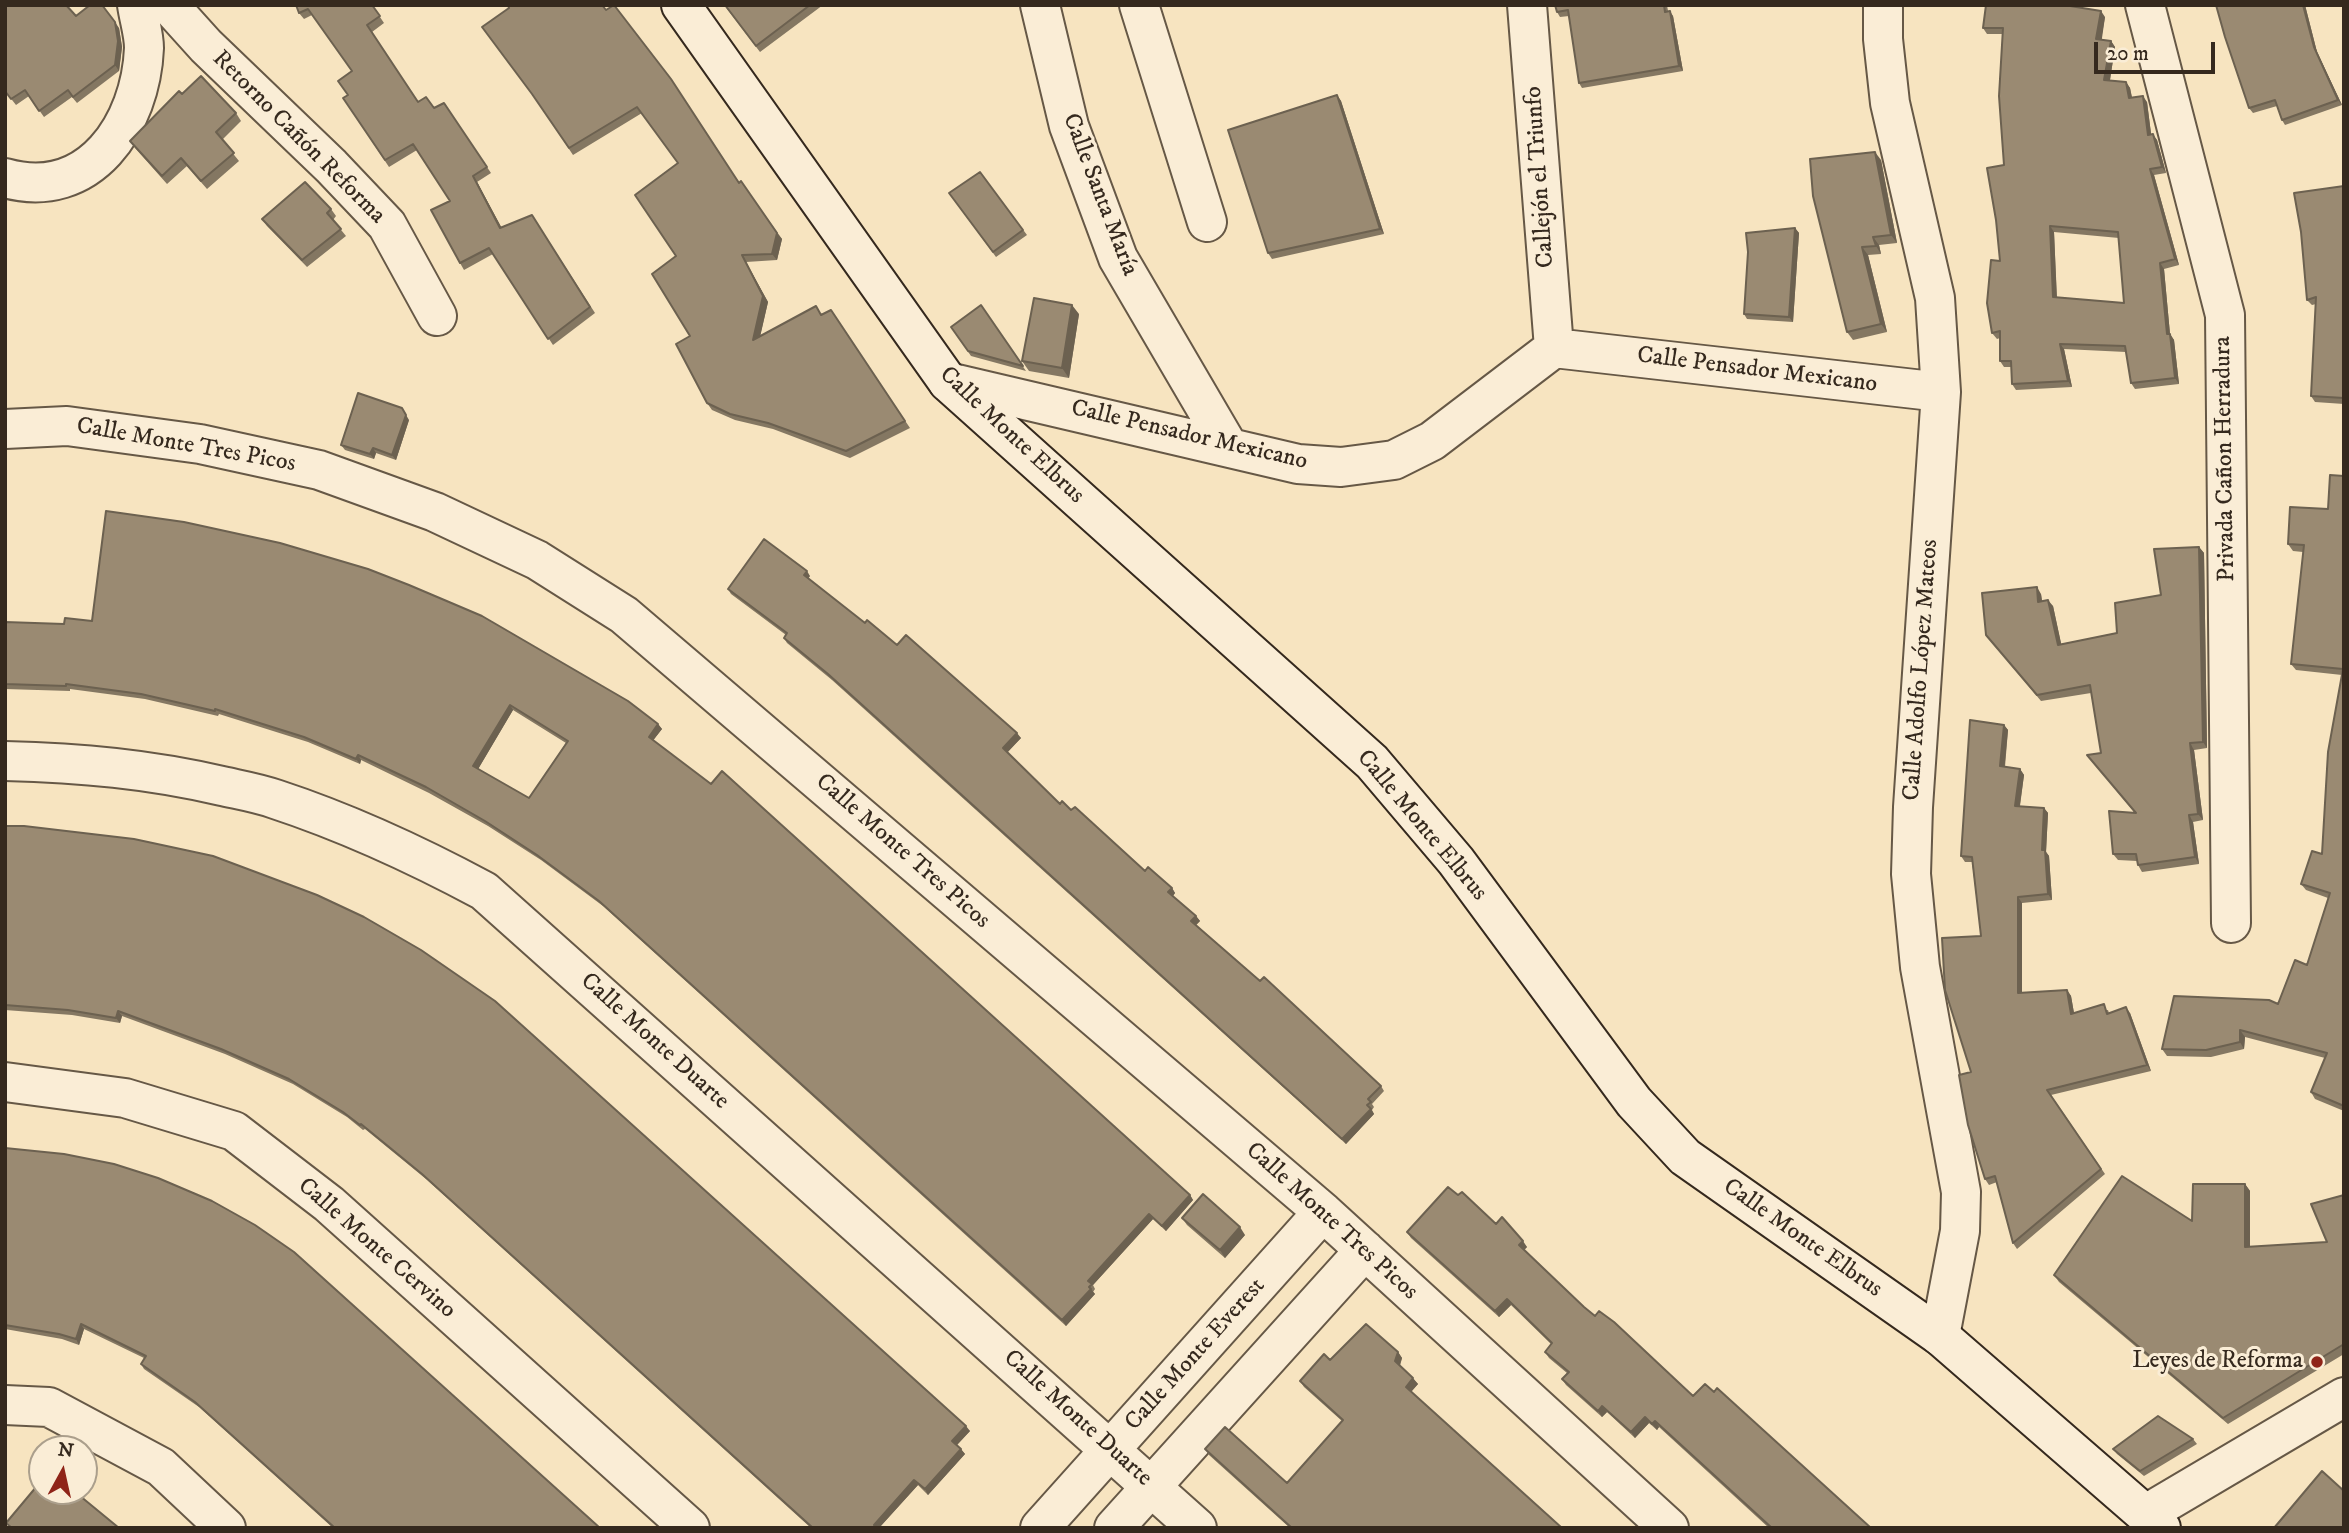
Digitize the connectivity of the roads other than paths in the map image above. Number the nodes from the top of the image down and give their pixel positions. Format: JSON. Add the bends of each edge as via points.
{"nodes":[{"id":1,"x":137,"y":5,"type":"edge"},
{"id":2,"x":169,"y":5,"type":"edge"},
{"id":3,"x":681,"y":5,"type":"edge"},
{"id":4,"x":1139,"y":5,"type":"edge"},
{"id":5,"x":1527,"y":5,"type":"edge"},
{"id":6,"x":1883,"y":5,"type":"edge"},
{"id":7,"x":2145,"y":5,"type":"edge"},
{"id":8,"x":1038,"y":10,"type":"edge"},
{"id":9,"x":5,"y":178,"type":"edge"},
{"id":10,"x":1207,"y":222,"type":"dead end"},
{"id":11,"x":438,"y":316,"type":"dead end"},
{"id":12,"x":1554,"y":348,"type":"junction"},
{"id":13,"x":948,"y":382,"type":"junction"},
{"id":14,"x":1941,"y":392,"type":"junction"},
{"id":15,"x":5,"y":429,"type":"edge"},
{"id":16,"x":1228,"y":446,"type":"junction"},
{"id":17,"x":5,"y":761,"type":"edge"},
{"id":18,"x":2231,"y":923,"type":"dead end"},
{"id":19,"x":5,"y":1082,"type":"edge"},
{"id":20,"x":1323,"y":1212,"type":"junction"},
{"id":21,"x":1365,"y":1250,"type":"junction"},
{"id":22,"x":1940,"y":1336,"type":"junction"},
{"id":23,"x":2344,"y":1397,"type":"edge"},
{"id":24,"x":5,"y":1405,"type":"edge"},
{"id":25,"x":1111,"y":1450,"type":"junction"},
{"id":26,"x":1152,"y":1487,"type":"junction"},
{"id":27,"x":2154,"y":1521,"type":"edge"},
{"id":28,"x":226,"y":1528,"type":"edge"},
{"id":29,"x":690,"y":1528,"type":"edge"},
{"id":30,"x":1040,"y":1528,"type":"edge"},
{"id":31,"x":1114,"y":1528,"type":"edge"},
{"id":32,"x":1197,"y":1528,"type":"edge"},
{"id":33,"x":1669,"y":1528,"type":"edge"}],
"edges":[{"from":1,"to":9,"type":"street","via":[[144,46],[139,85],[127,120],[104,153],[80,173],[48,183]]},
{"from":2,"to":11,"type":"street","name":"Retorno Cañón Reforma","via":[[387,225]]},
{"from":3,"to":13,"type":"street","name":"Calle Monte Elbrus"},
{"from":4,"to":10,"type":"street"},
{"from":5,"to":12,"type":"street","name":"Callejón el Triunfo"},
{"from":6,"to":14,"type":"street","name":"Calle Adolfo López Mateos","via":[[1890,103],[1935,298]]},
{"from":7,"to":18,"type":"street","name":"Privada Cañon Herradura","via":[[2225,315]]},
{"from":8,"to":16,"type":"street","name":"Calle Santa María","via":[[1069,125],[1118,258]]},
{"from":12,"to":14,"type":"street","name":"Calle Pensador Mexicano"},
{"from":12,"to":16,"type":"street","name":"Calle Pensador Mexicano","via":[[1432,441],[1394,460],[1341,467],[1298,464]]},
{"from":13,"to":16,"type":"street","name":"Calle Pensador Mexicano"},
{"from":13,"to":22,"type":"street","name":"Calle Monte Elbrus","via":[[1372,762],[1456,861],[1634,1102],[1685,1157]]},
{"from":14,"to":22,"type":"street","name":"Calle Adolfo López Mateos","via":[[1911,874],[1920,967],[1961,1192],[1960,1231]]},
{"from":15,"to":20,"type":"street","name":"Calle Monte Tres Picos","via":[[67,426],[200,444],[318,470],[435,512],[537,560],[624,615]]},
{"from":17,"to":25,"type":"street","name":"Calle Monte Duarte","via":[[78,763],[179,776],[272,798],[419,856],[484,891]]},
{"from":19,"to":29,"type":"street","name":"Calle Monte Cervino","via":[[125,1098],[234,1131],[329,1204]]},
{"from":20,"to":21,"type":"street","name":"Calle Monte Tres Picos"},
{"from":20,"to":25,"type":"street","name":"Calle Monte Everest"},
{"from":21,"to":26,"type":"street"},
{"from":21,"to":33,"type":"street","name":"Calle Monte Tres Picos"},
{"from":22,"to":27,"type":"street","name":"Calle Monte Elbrus"},
{"from":23,"to":27,"type":"street"},
{"from":24,"to":28,"type":"street","via":[[49,1407],[161,1467]]},
{"from":25,"to":26,"type":"street","name":"Calle Monte Duarte"},
{"from":25,"to":30,"type":"street","name":"Calle Monte Everest"},
{"from":26,"to":31,"type":"street"},
{"from":26,"to":32,"type":"street","name":"Calle Monte Duarte"}]}
